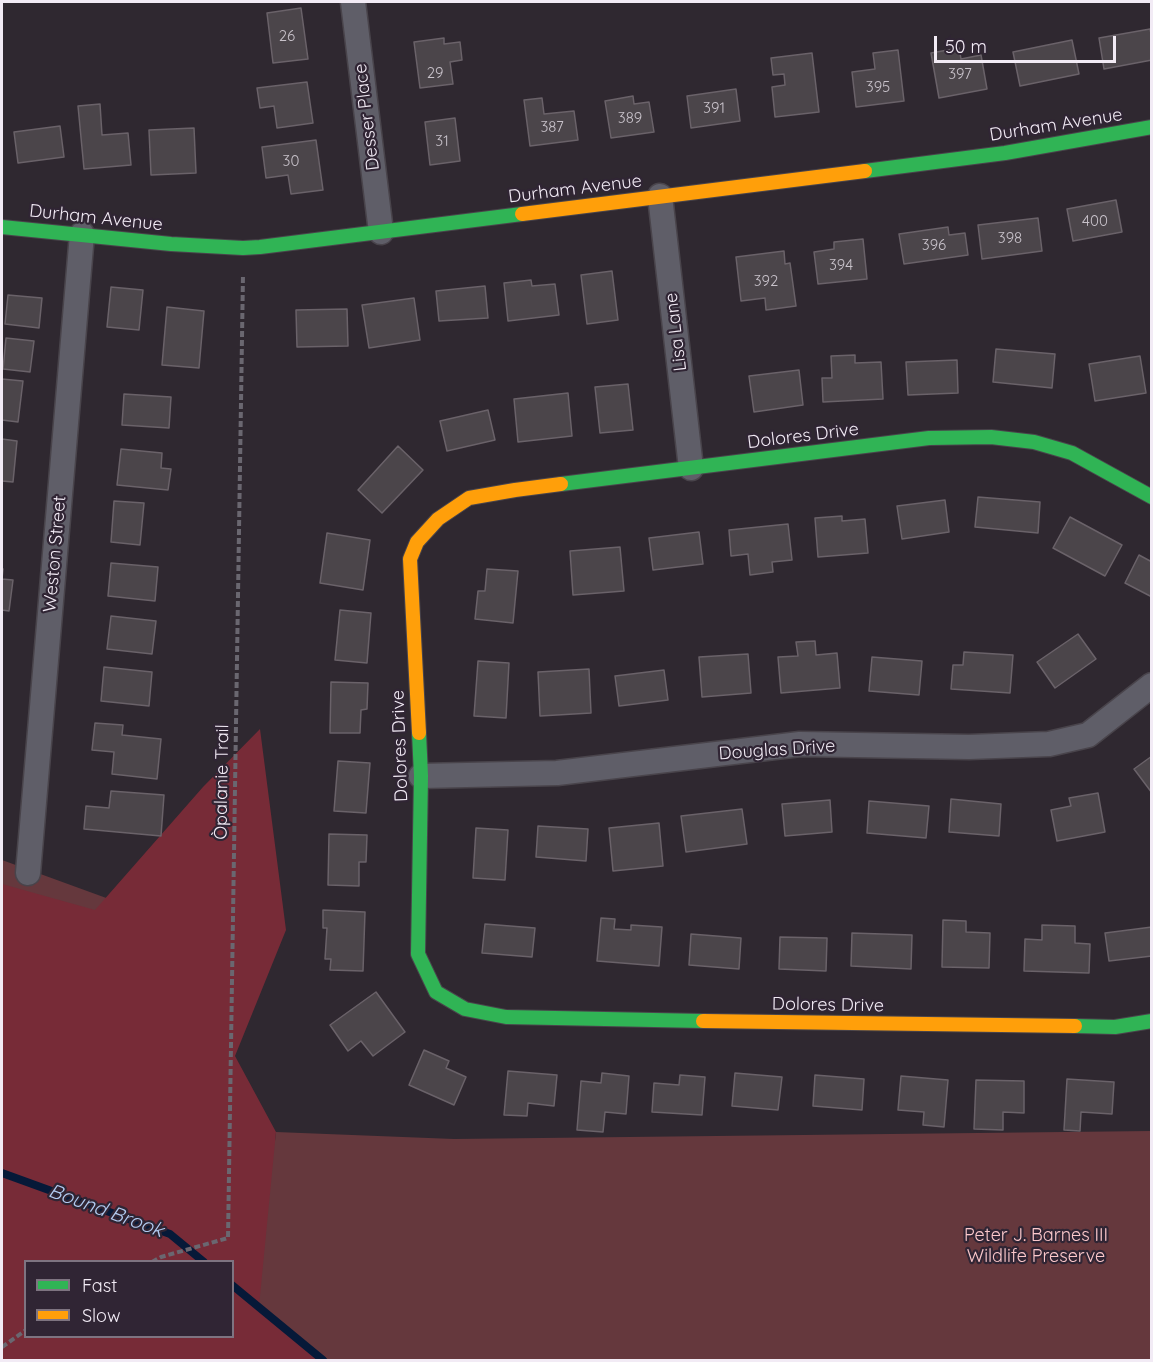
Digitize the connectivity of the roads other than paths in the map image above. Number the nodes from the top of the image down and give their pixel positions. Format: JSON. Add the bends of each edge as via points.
{"nodes":[{"id":1,"x":353,"y":2,"type":"edge"},
{"id":2,"x":1152,"y":127,"type":"edge"},
{"id":3,"x":660,"y":196,"type":"junction"},
{"id":4,"x":2,"y":227,"type":"edge"},
{"id":5,"x":381,"y":232,"type":"junction"},
{"id":6,"x":82,"y":234,"type":"junction"},
{"id":7,"x":691,"y":468,"type":"junction"},
{"id":8,"x":1152,"y":497,"type":"edge"},
{"id":9,"x":1152,"y":685,"type":"edge"},
{"id":10,"x":421,"y":776,"type":"junction"},
{"id":11,"x":28,"y":873,"type":"dead end"},
{"id":12,"x":1152,"y":1021,"type":"edge"}],
"edges":[{"from":1,"to":5,"type":"street","name":"Desser Place"},
{"from":2,"to":3,"type":"street","name":"Durham Avenue","via":[[1005,153]]},
{"from":3,"to":5,"type":"street","name":"Durham Avenue"},
{"from":3,"to":7,"type":"street","name":"Lisa Lane"},
{"from":4,"to":6,"type":"street","name":"Durham Avenue"},
{"from":5,"to":6,"type":"street","name":"Durham Avenue","via":[[243,248]]},
{"from":6,"to":11,"type":"street","name":"Weston Street"},
{"from":7,"to":8,"type":"street","name":"Dolores Drive","via":[[929,438],[991,436],[1072,453]]},
{"from":7,"to":10,"type":"street","name":"Dolores Drive","via":[[469,498],[438,519],[417,542],[410,559]]},
{"from":9,"to":10,"type":"street","name":"Douglas Drive","via":[[1088,735],[1049,744],[800,744],[556,773]]},
{"from":10,"to":12,"type":"street","name":"Dolores Drive","via":[[418,954],[436,992],[465,1009],[506,1017],[573,1020],[1115,1027]]}]}
